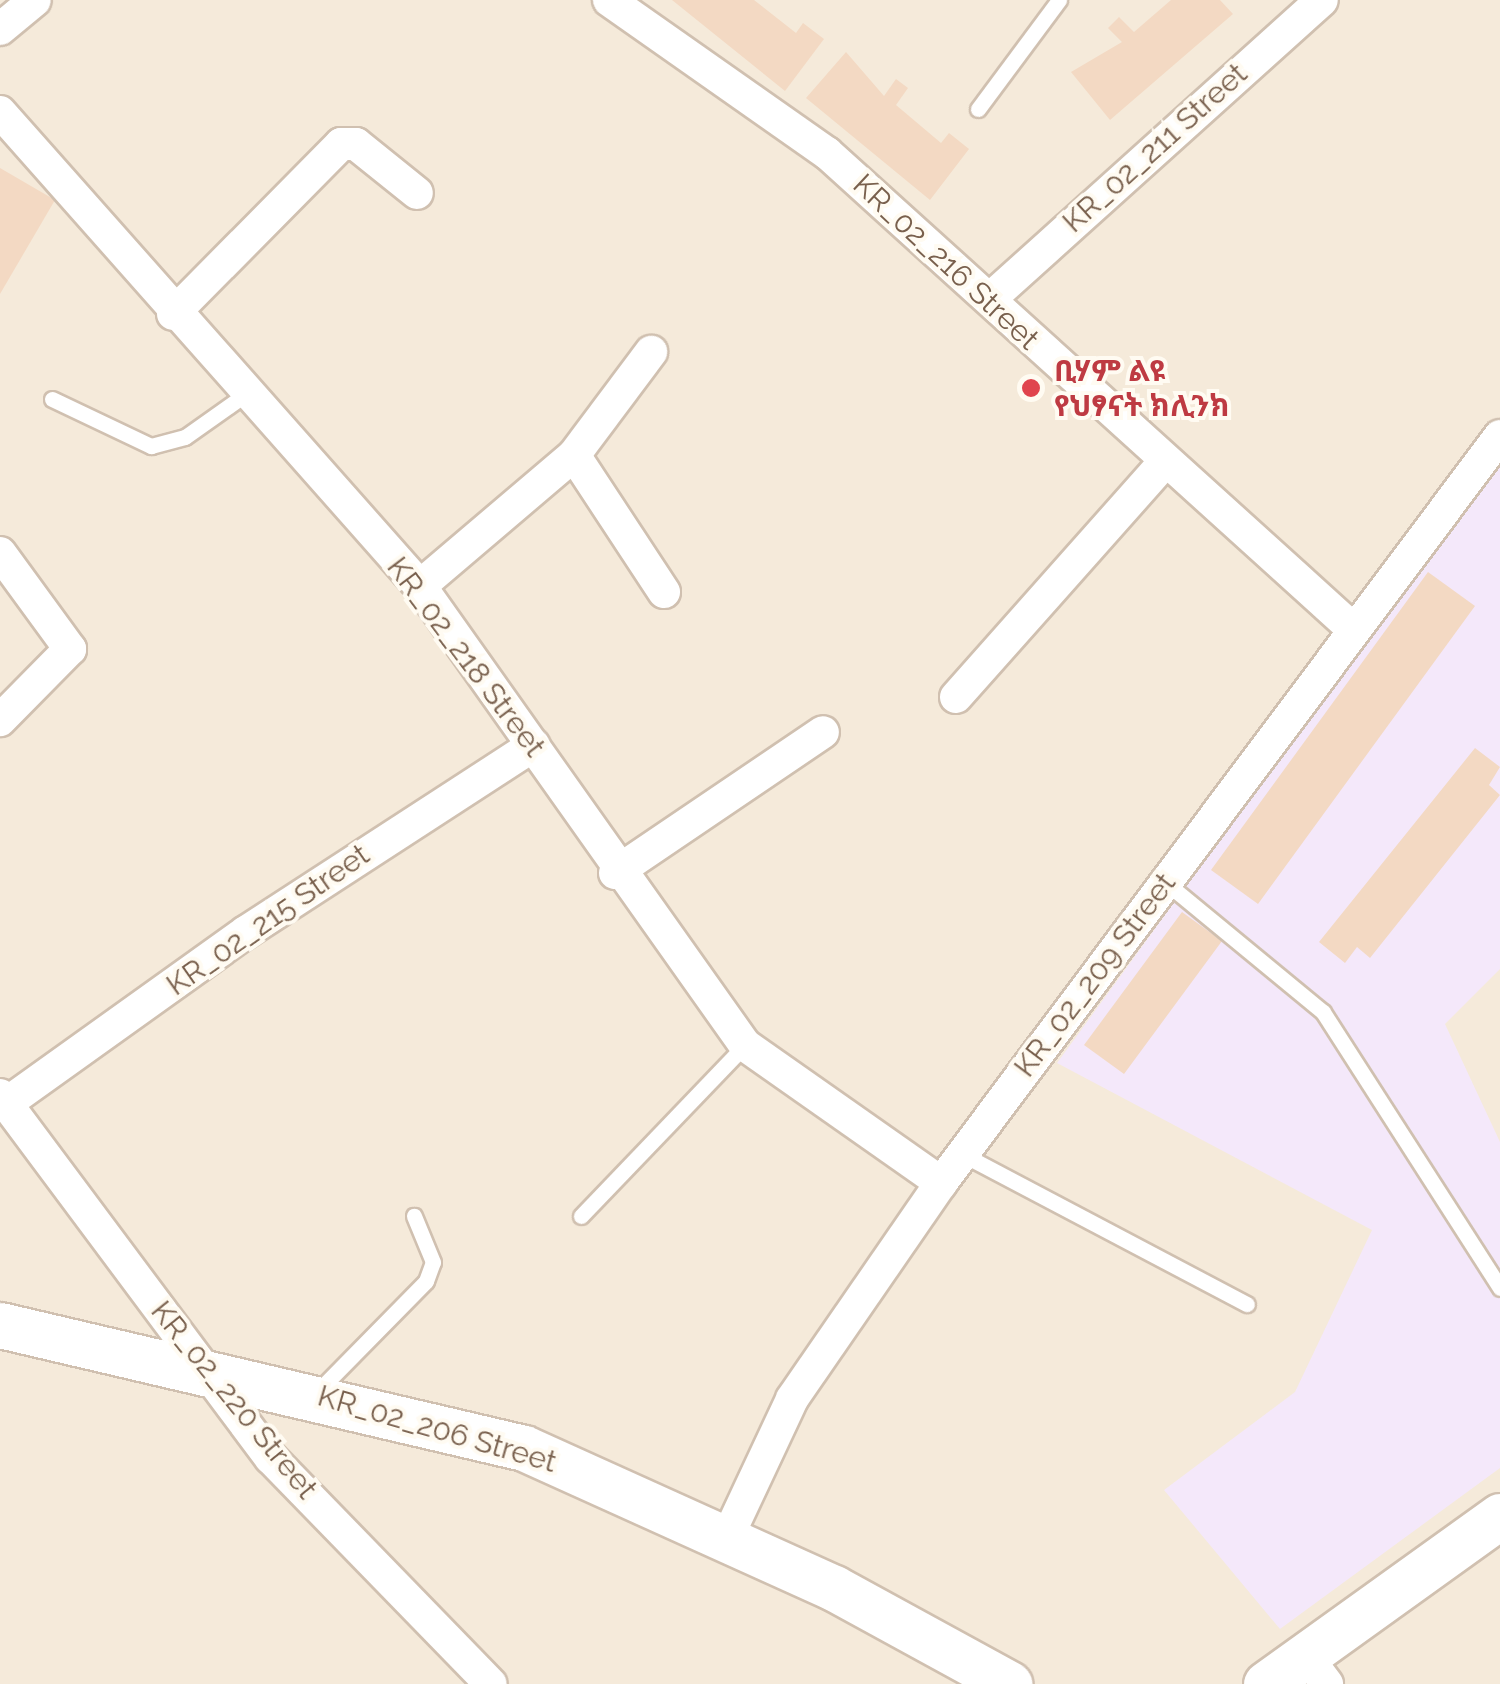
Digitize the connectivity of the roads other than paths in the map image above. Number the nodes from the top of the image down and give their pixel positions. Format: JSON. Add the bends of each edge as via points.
{"nodes":[{"id":1,"x":35,"y":0,"type":"edge"},
{"id":2,"x":609,"y":0,"type":"edge"},
{"id":3,"x":1059,"y":0,"type":"edge"},
{"id":4,"x":1322,"y":0,"type":"edge"},
{"id":5,"x":0,"y":29,"type":"edge"},
{"id":6,"x":978,"y":109,"type":"dead end"},
{"id":7,"x":0,"y":112,"type":"edge"},
{"id":8,"x":417,"y":193,"type":"dead end"},
{"id":9,"x":991,"y":298,"type":"junction"},
{"id":10,"x":173,"y":314,"type":"junction"},
{"id":11,"x":651,"y":352,"type":"dead end"},
{"id":12,"x":243,"y":396,"type":"junction"},
{"id":13,"x":52,"y":400,"type":"dead end"},
{"id":14,"x":1500,"y":436,"type":"edge"},
{"id":15,"x":574,"y":455,"type":"junction"},
{"id":16,"x":1164,"y":463,"type":"junction"},
{"id":17,"x":0,"y":552,"type":"edge"},
{"id":18,"x":420,"y":586,"type":"junction"},
{"id":19,"x":664,"y":592,"type":"dead end"},
{"id":20,"x":1352,"y":628,"type":"junction"},
{"id":21,"x":956,"y":697,"type":"dead end"},
{"id":22,"x":0,"y":720,"type":"edge"},
{"id":23,"x":823,"y":732,"type":"dead end"},
{"id":24,"x":534,"y":745,"type":"junction"},
{"id":25,"x":615,"y":872,"type":"junction"},
{"id":26,"x":1164,"y":881,"type":"junction"},
{"id":27,"x":745,"y":1045,"type":"junction"},
{"id":28,"x":4,"y":1100,"type":"edge"},
{"id":29,"x":962,"y":1154,"type":"junction"},
{"id":30,"x":941,"y":1183,"type":"junction"},
{"id":31,"x":414,"y":1216,"type":"dead end"},
{"id":32,"x":581,"y":1216,"type":"dead end"},
{"id":33,"x":1500,"y":1288,"type":"edge"},
{"id":34,"x":1247,"y":1304,"type":"dead end"},
{"id":35,"x":0,"y":1324,"type":"edge"},
{"id":36,"x":210,"y":1376,"type":"junction"},
{"id":37,"x":315,"y":1394,"type":"junction"},
{"id":38,"x":1500,"y":1516,"type":"edge"},
{"id":39,"x":726,"y":1538,"type":"junction"},
{"id":40,"x":1316,"y":1670,"type":"edge"},
{"id":41,"x":491,"y":1684,"type":"edge"},
{"id":42,"x":1010,"y":1684,"type":"edge"},
{"id":43,"x":1266,"y":1684,"type":"edge"}],
"edges":[{"from":1,"to":5,"type":"street"},
{"from":2,"to":9,"type":"street","name":"KR_02_216 Street","via":[[827,154]]},
{"from":3,"to":6,"type":"lane"},
{"from":4,"to":9,"type":"street","name":"KR_02_211 Street"},
{"from":7,"to":10,"type":"street","name":"KR_02_218 Street"},
{"from":8,"to":10,"type":"street","via":[[356,144],[340,144]]},
{"from":9,"to":16,"type":"street","name":"KR_02_216 Street"},
{"from":10,"to":12,"type":"street","name":"KR_02_218 Street"},
{"from":11,"to":15,"type":"street"},
{"from":12,"to":13,"type":"lane","via":[[185,436],[151,446]]},
{"from":12,"to":18,"type":"street","name":"KR_02_218 Street"},
{"from":14,"to":20,"type":"street","name":"KR_02_209 Street"},
{"from":15,"to":18,"type":"street"},
{"from":15,"to":19,"type":"street"},
{"from":16,"to":20,"type":"street","name":"KR_02_216 Street"},
{"from":16,"to":21,"type":"street"},
{"from":17,"to":22,"type":"street","via":[[70,649]]},
{"from":18,"to":24,"type":"street","name":"KR_02_218 Street"},
{"from":20,"to":26,"type":"street","name":"KR_02_209 Street"},
{"from":23,"to":25,"type":"street"},
{"from":24,"to":25,"type":"street","name":"KR_02_218 Street"},
{"from":24,"to":28,"type":"street","name":"KR_02_215 Street"},
{"from":25,"to":27,"type":"street","name":"KR_02_218 Street"},
{"from":26,"to":29,"type":"street","name":"KR_02_209 Street"},
{"from":26,"to":33,"type":"lane","via":[[1323,1012]]},
{"from":27,"to":30,"type":"street","name":"KR_02_218 Street"},
{"from":27,"to":32,"type":"lane"},
{"from":28,"to":36,"type":"street","name":"KR_02_220 Street"},
{"from":29,"to":30,"type":"street","name":"KR_02_209 Street"},
{"from":29,"to":34,"type":"lane"},
{"from":30,"to":39,"type":"street","name":"KR_02_209 Street","via":[[792,1399]]},
{"from":31,"to":37,"type":"lane","via":[[433,1262],[426,1281]]},
{"from":35,"to":36,"type":"street","name":"KR_02_206 Street"},
{"from":36,"to":37,"type":"street","name":"KR_02_206 Street"},
{"from":36,"to":41,"type":"street","name":"KR_02_220 Street","via":[[272,1458]]},
{"from":37,"to":39,"type":"street","name":"KR_02_206 Street","via":[[524,1448]]},
{"from":38,"to":40,"type":"street"},
{"from":39,"to":42,"type":"street","name":"KR_02_206 Street"},
{"from":40,"to":43,"type":"street"}]}
